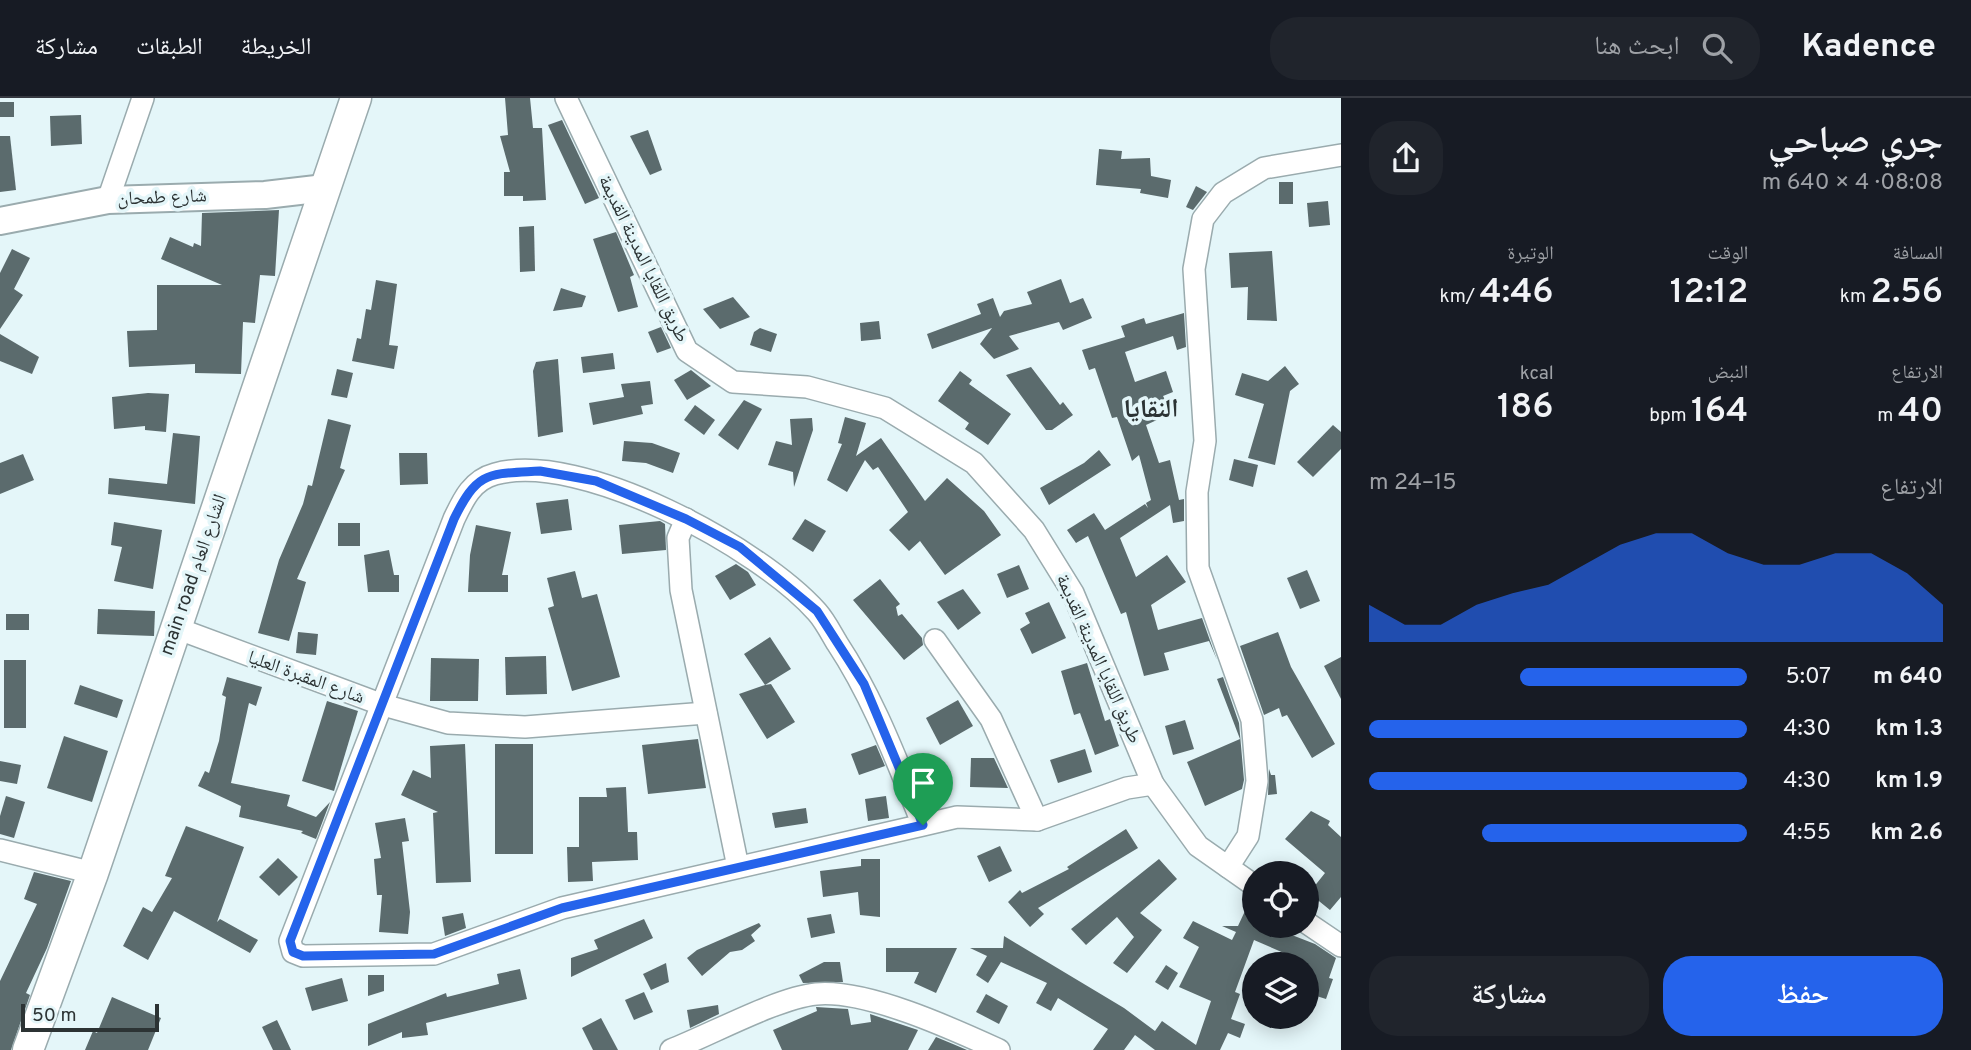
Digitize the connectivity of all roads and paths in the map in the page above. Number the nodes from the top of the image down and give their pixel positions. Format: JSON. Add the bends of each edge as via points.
{"nodes":[{"id":1,"x":143,"y":98,"type":"edge"},
{"id":2,"x":356,"y":98,"type":"edge"},
{"id":3,"x":566,"y":98,"type":"edge"},
{"id":4,"x":1341,"y":155,"type":"edge"},
{"id":5,"x":325,"y":188,"type":"junction"},
{"id":6,"x":108,"y":200,"type":"junction"},
{"id":7,"x":0,"y":221,"type":"edge"},
{"id":8,"x":686,"y":519,"type":"junction"},
{"id":9,"x":176,"y":628,"type":"junction"},
{"id":10,"x":934,"y":640,"type":"dead end"},
{"id":11,"x":383,"y":705,"type":"junction"},
{"id":12,"x":706,"y":713,"type":"junction"},
{"id":13,"x":1153,"y":784,"type":"junction"},
{"id":14,"x":1037,"y":820,"type":"junction"},
{"id":15,"x":923,"y":825,"type":"junction"},
{"id":16,"x":0,"y":850,"type":"edge"},
{"id":17,"x":738,"y":867,"type":"junction"},
{"id":18,"x":1228,"y":867,"type":"junction"},
{"id":19,"x":93,"y":873,"type":"junction"},
{"id":20,"x":1242,"y":877,"type":"edge"},
{"id":21,"x":1319,"y":931,"type":"edge"},
{"id":22,"x":1341,"y":946,"type":"edge"},
{"id":23,"x":27,"y":1050,"type":"edge"},
{"id":24,"x":671,"y":1050,"type":"edge"},
{"id":25,"x":999,"y":1050,"type":"edge"}],
"edges":[{"from":1,"to":6,"type":"street"},
{"from":2,"to":5,"type":"main road","name":"main road الشارع العام"},
{"from":3,"to":13,"type":"street","name":"طريق اللقايا المدينة القديمة","via":[[687,351],[733,382],[807,387],[885,408],[974,463],[1034,530],[1073,593]]},
{"from":4,"to":18,"type":"street","via":[[1264,168],[1223,194],[1203,219],[1194,269],[1205,441],[1197,492],[1198,568],[1252,720],[1257,781],[1248,836]]},
{"from":5,"to":6,"type":"street","name":"شارع طمحان","via":[[265,195]]},
{"from":5,"to":9,"type":"main road","name":"main road الشارع العام"},
{"from":6,"to":7,"type":"street","name":"شارع طمحان"},
{"from":8,"to":11,"type":"street","via":[[596,481],[540,471],[494,474],[469,489]]},
{"from":8,"to":12,"type":"street","via":[[678,538],[677,561]]},
{"from":8,"to":15,"type":"street","via":[[740,547],[817,611],[864,684]]},
{"from":9,"to":11,"type":"street","name":"شارع المقبرة العليا"},
{"from":9,"to":19,"type":"main road","name":"main road الشارع العام"},
{"from":10,"to":14,"type":"street","via":[[991,719]]},
{"from":11,"to":12,"type":"street","via":[[448,723],[525,727]]},
{"from":11,"to":17,"type":"street","name":"شارع المقبرة العليا","via":[[290,941],[293,952],[303,956],[434,954],[562,908]]},
{"from":12,"to":17,"type":"street"},
{"from":13,"to":14,"type":"street","name":"شارع المقبرة العليا","via":[[1127,788]]},
{"from":13,"to":18,"type":"street","name":"طريق اللقايا المدينة القديمة","via":[[1198,846]]},
{"from":14,"to":15,"type":"street","name":"شارع المقبرة العليا","via":[[957,817]]},
{"from":15,"to":17,"type":"street","name":"شارع المقبرة العليا"},
{"from":16,"to":19,"type":"street"},
{"from":18,"to":20,"type":"street","name":"طريق اللقايا المدينة القديمة"},
{"from":19,"to":23,"type":"main road","name":"main road الشارع العام"},
{"from":21,"to":22,"type":"street"},
{"from":24,"to":25,"type":"street","via":[[815,994],[845,995],[938,1021]]}]}
